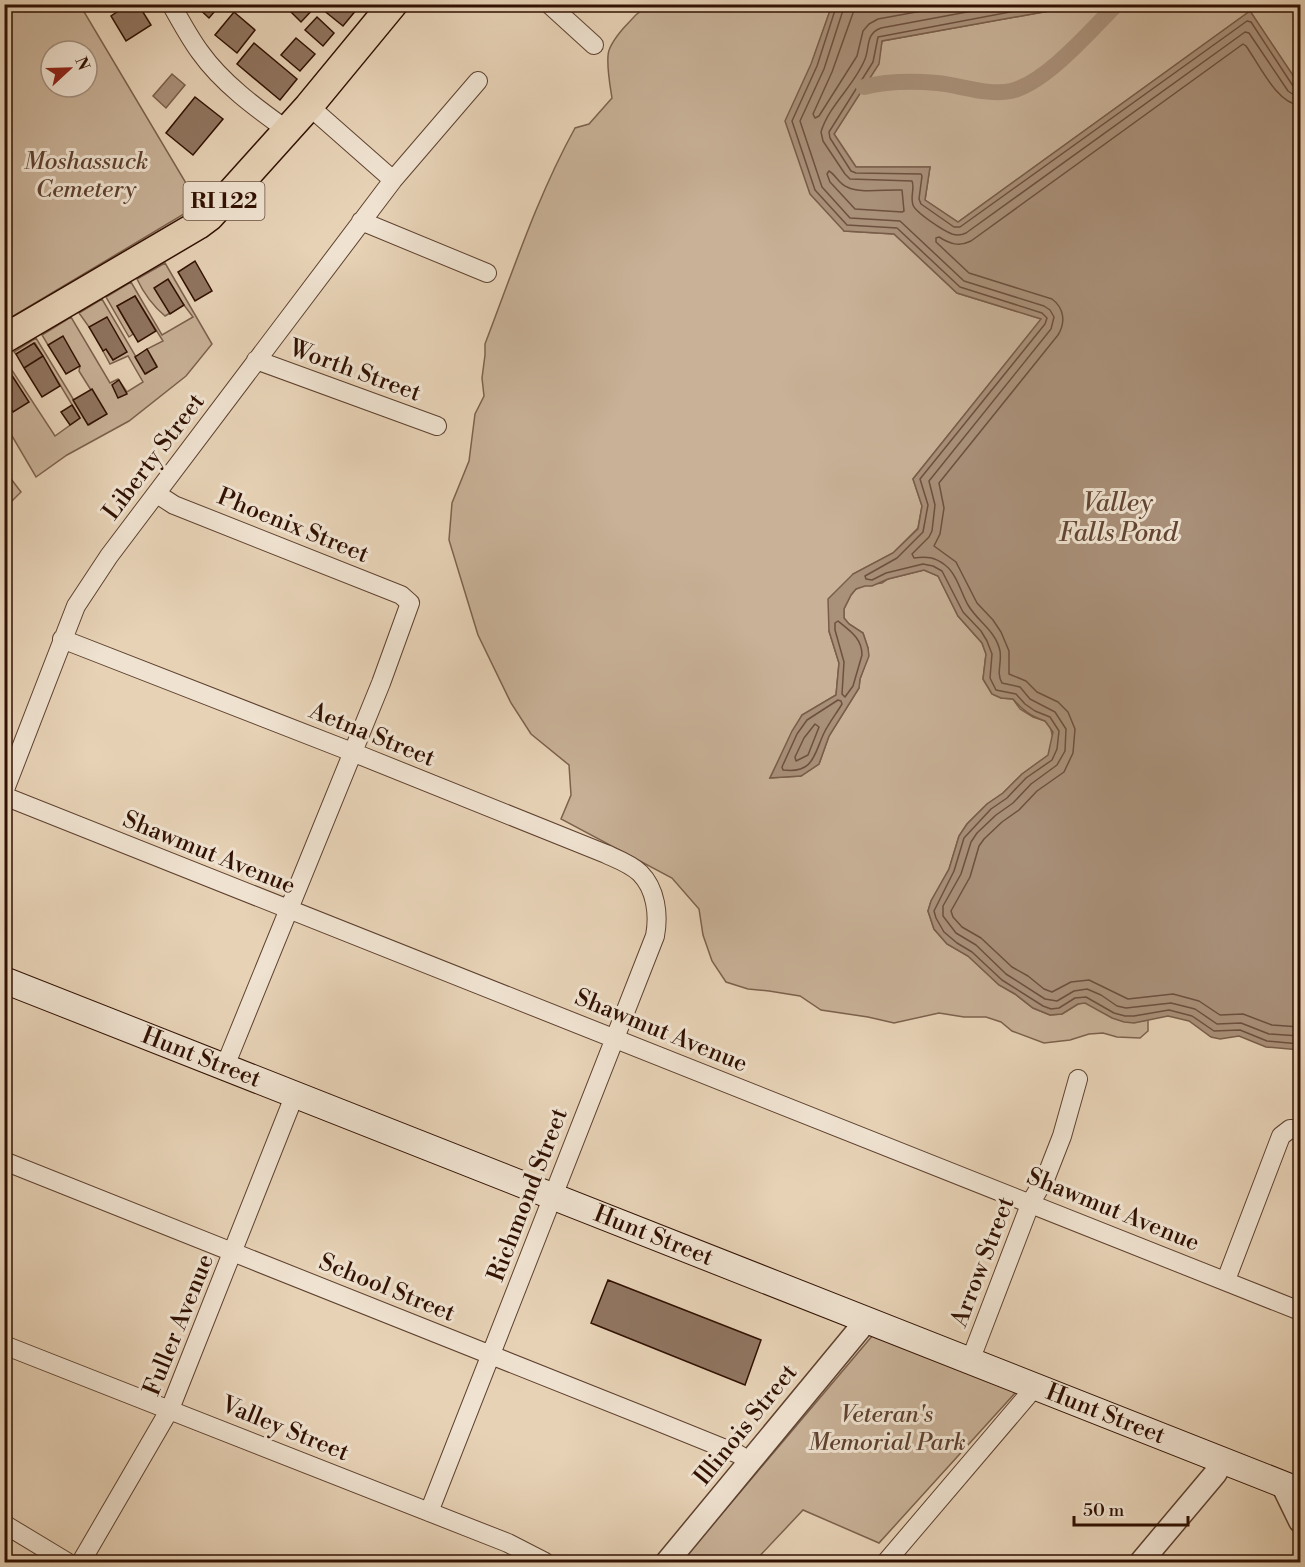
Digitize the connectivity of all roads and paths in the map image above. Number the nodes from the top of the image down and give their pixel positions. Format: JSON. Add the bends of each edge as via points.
{"nodes":[{"id":1,"x":171,"y":4,"type":"edge"},
{"id":2,"x":549,"y":4,"type":"edge"},
{"id":3,"x":391,"y":5,"type":"edge"},
{"id":4,"x":594,"y":45,"type":"dead end"},
{"id":5,"x":478,"y":81,"type":"dead end"},
{"id":6,"x":309,"y":106,"type":"junction"},
{"id":7,"x":287,"y":130,"type":"junction"},
{"id":8,"x":393,"y":180,"type":"junction"},
{"id":9,"x":362,"y":221,"type":"junction"},
{"id":10,"x":487,"y":273,"type":"dead end"},
{"id":11,"x":4,"y":339,"type":"edge"},
{"id":12,"x":256,"y":360,"type":"junction"},
{"id":13,"x":437,"y":426,"type":"dead end"},
{"id":14,"x":157,"y":494,"type":"junction"},
{"id":15,"x":62,"y":639,"type":"junction"},
{"id":16,"x":352,"y":752,"type":"junction"},
{"id":17,"x":4,"y":794,"type":"edge"},
{"id":18,"x":652,"y":894,"type":"joint"},
{"id":19,"x":288,"y":910,"type":"junction"},
{"id":20,"x":4,"y":980,"type":"edge"},
{"id":21,"x":616,"y":1039,"type":"junction"},
{"id":22,"x":225,"y":1066,"type":"junction"},
{"id":23,"x":1078,"y":1080,"type":"dead end"},
{"id":24,"x":296,"y":1094,"type":"junction"},
{"id":25,"x":1300,"y":1129,"type":"edge"},
{"id":26,"x":4,"y":1161,"type":"edge"},
{"id":27,"x":554,"y":1197,"type":"junction"},
{"id":28,"x":1030,"y":1202,"type":"junction"},
{"id":29,"x":234,"y":1253,"type":"junction"},
{"id":30,"x":1226,"y":1280,"type":"junction"},
{"id":31,"x":1300,"y":1311,"type":"edge"},
{"id":32,"x":866,"y":1321,"type":"junction"},
{"id":33,"x":4,"y":1345,"type":"edge"},
{"id":34,"x":491,"y":1356,"type":"junction"},
{"id":35,"x":970,"y":1361,"type":"junction"},
{"id":36,"x":1035,"y":1387,"type":"junction"},
{"id":37,"x":170,"y":1409,"type":"junction"},
{"id":38,"x":1223,"y":1461,"type":"junction"},
{"id":39,"x":750,"y":1462,"type":"junction"},
{"id":40,"x":1291,"y":1487,"type":"edge"},
{"id":41,"x":429,"y":1512,"type":"junction"},
{"id":42,"x":1300,"y":1521,"type":"edge"},
{"id":43,"x":4,"y":1524,"type":"edge"},
{"id":44,"x":67,"y":1563,"type":"edge"},
{"id":45,"x":81,"y":1563,"type":"edge"},
{"id":46,"x":545,"y":1563,"type":"edge"},
{"id":47,"x":667,"y":1563,"type":"edge"},
{"id":48,"x":886,"y":1563,"type":"edge"},
{"id":49,"x":1141,"y":1563,"type":"edge"}],
"edges":[{"from":1,"to":7,"type":"street","via":[[200,53],[216,71]]},
{"from":2,"to":4,"type":"street"},
{"from":3,"to":6,"type":"main road","number":"RI 122"},
{"from":5,"to":8,"type":"street","name":"Liberty Street"},
{"from":6,"to":7,"type":"main road","number":"RI 122"},
{"from":6,"to":8,"type":"street"},
{"from":7,"to":11,"type":"main road","number":"RI 122","via":[[198,225]]},
{"from":8,"to":9,"type":"street","name":"Liberty Street"},
{"from":9,"to":10,"type":"street"},
{"from":9,"to":12,"type":"street","name":"Liberty Street"},
{"from":12,"to":13,"type":"street","name":"Worth Street"},
{"from":12,"to":14,"type":"street","name":"Liberty Street"},
{"from":14,"to":15,"type":"street","name":"Liberty Street","via":[[76,606]]},
{"from":14,"to":16,"type":"street","name":"Phoenix Street","via":[[174,505],[401,595],[410,603]]},
{"from":15,"to":16,"type":"street","name":"Aetna Street"},
{"from":15,"to":17,"type":"street","name":"Liberty Street"},
{"from":16,"to":18,"type":"street","name":"Aetna Street","via":[[630,865],[641,873]]},
{"from":16,"to":19,"type":"street"},
{"from":17,"to":19,"type":"street","name":"Shawmut Avenue"},
{"from":18,"to":21,"type":"street","name":"Richmond Street","via":[[658,920],[655,936]]},
{"from":19,"to":21,"type":"street","name":"Shawmut Avenue"},
{"from":19,"to":22,"type":"street"},
{"from":20,"to":22,"type":"main road","name":"Hunt Street"},
{"from":21,"to":27,"type":"street","name":"Richmond Street"},
{"from":21,"to":28,"type":"street","name":"Shawmut Avenue"},
{"from":22,"to":24,"type":"main road","name":"Hunt Street"},
{"from":23,"to":28,"type":"street","name":"Arrow Street","via":[[1046,1178]]},
{"from":24,"to":27,"type":"main road","name":"Hunt Street"},
{"from":24,"to":29,"type":"street","name":"Fuller Avenue"},
{"from":25,"to":30,"type":"street","via":[[1290,1129],[1281,1136]]},
{"from":26,"to":29,"type":"street","name":"School Street"},
{"from":27,"to":32,"type":"main road","name":"Hunt Street"},
{"from":27,"to":34,"type":"street","name":"Richmond Street"},
{"from":28,"to":30,"type":"street","name":"Shawmut Avenue"},
{"from":28,"to":35,"type":"street","name":"Arrow Street"},
{"from":29,"to":34,"type":"street","name":"School Street"},
{"from":29,"to":37,"type":"street","name":"Fuller Avenue"},
{"from":30,"to":31,"type":"street","name":"Shawmut Avenue"},
{"from":32,"to":35,"type":"main road","name":"Hunt Street"},
{"from":32,"to":39,"type":"street","name":"Illinois Street"},
{"from":33,"to":37,"type":"street","name":"Valley Street"},
{"from":34,"to":39,"type":"street","name":"School Street"},
{"from":34,"to":41,"type":"street","name":"Richmond Street"},
{"from":35,"to":36,"type":"main road","name":"Hunt Street"},
{"from":36,"to":38,"type":"main road","name":"Hunt Street"},
{"from":36,"to":48,"type":"street"},
{"from":37,"to":41,"type":"street","name":"Valley Street"},
{"from":37,"to":45,"type":"street","name":"Fuller Avenue"},
{"from":38,"to":40,"type":"main road","name":"Hunt Street"},
{"from":38,"to":49,"type":"street"},
{"from":39,"to":47,"type":"street","name":"Illinois Street"},
{"from":40,"to":42,"type":"street"},
{"from":41,"to":46,"type":"street","name":"Valley Street","via":[[508,1543]]},
{"from":43,"to":44,"type":"street"}]}
